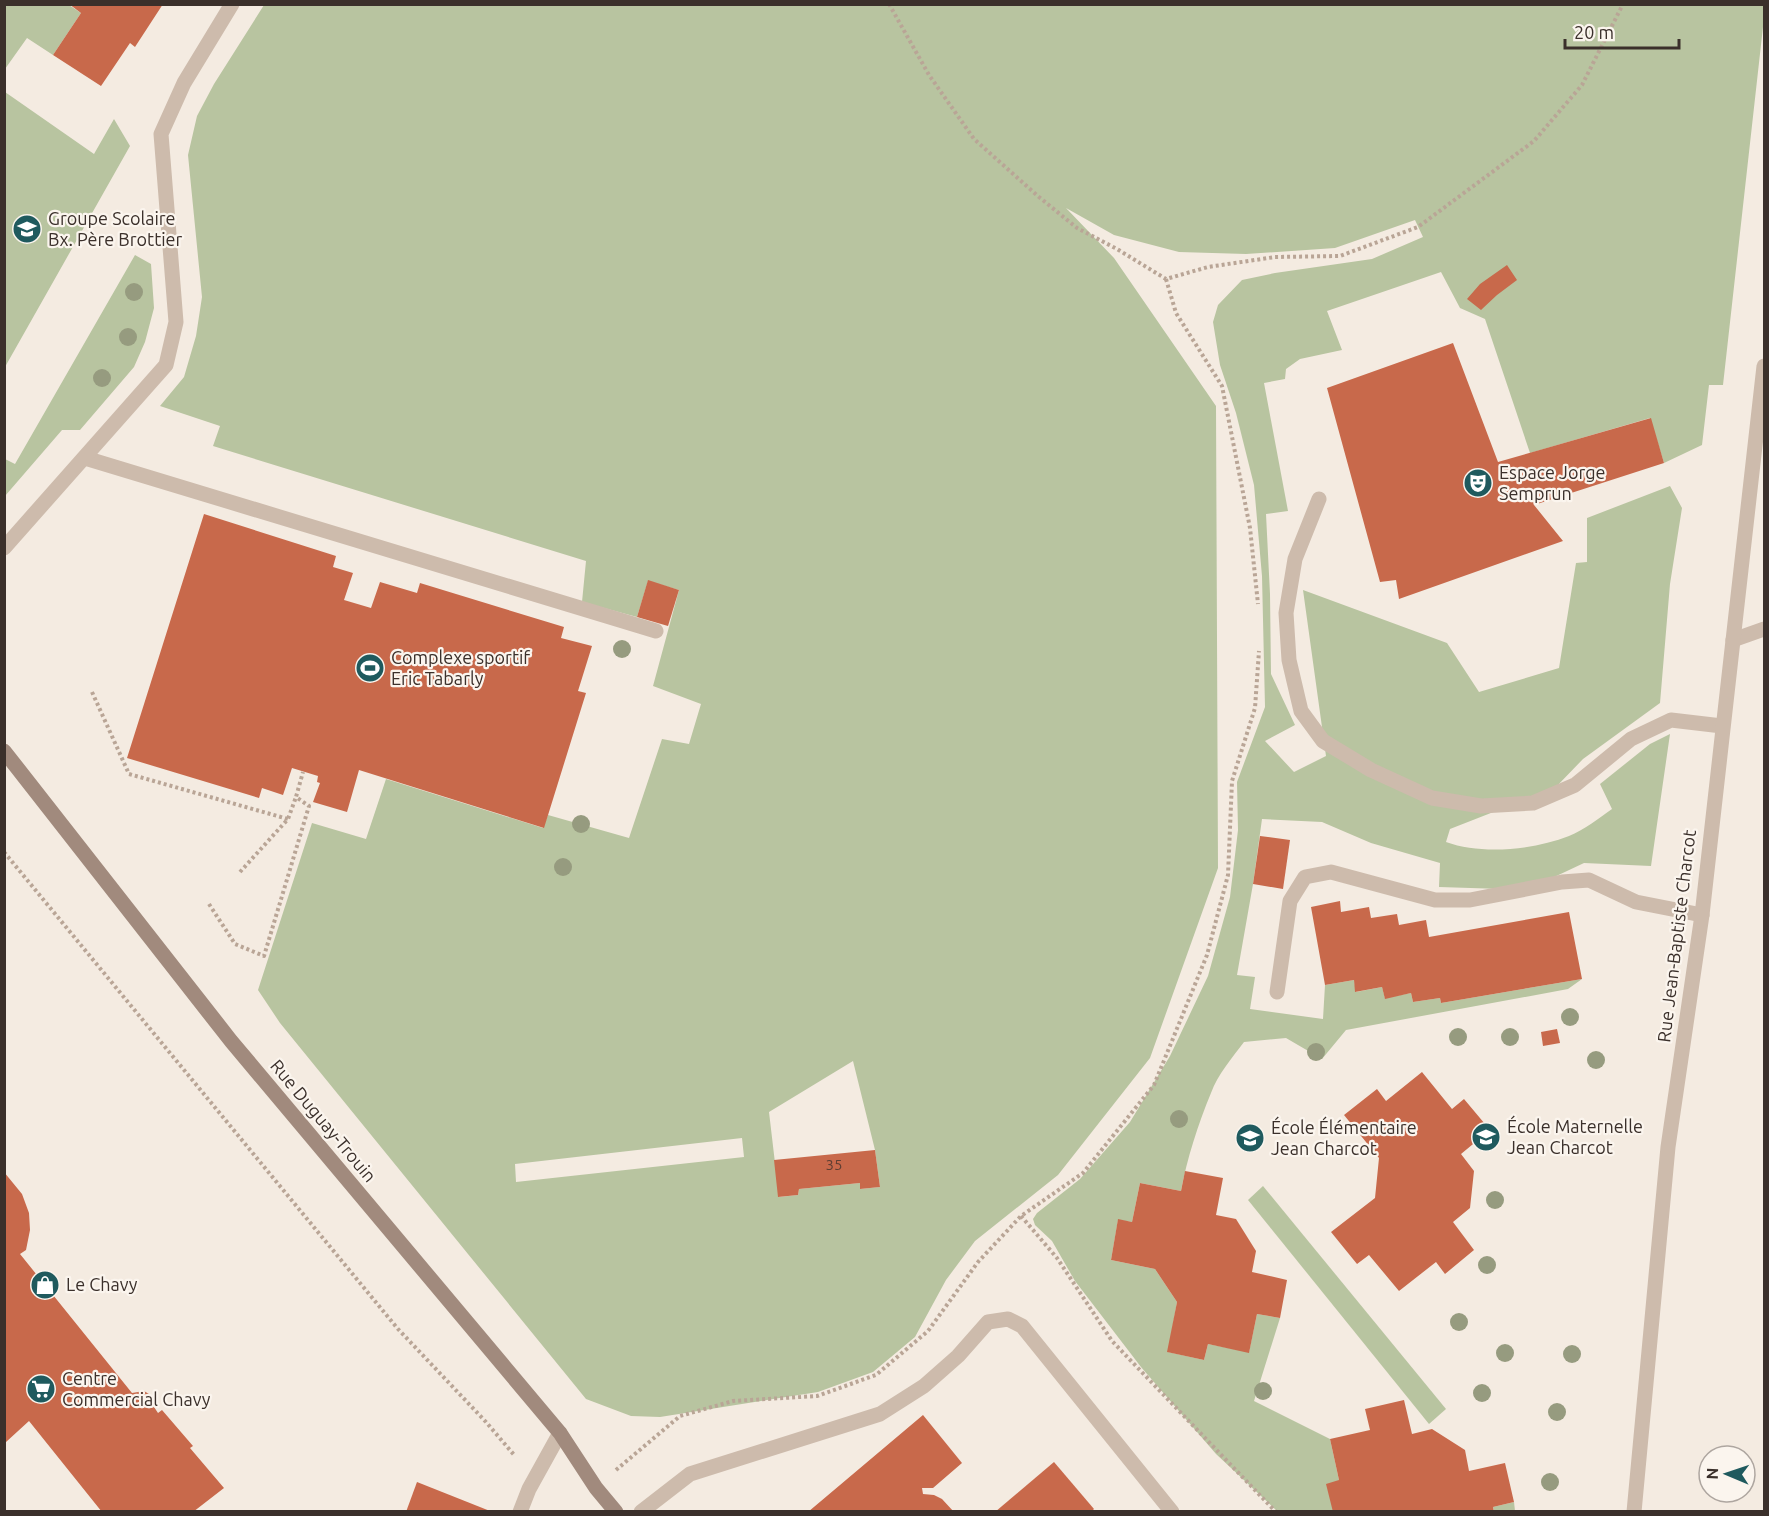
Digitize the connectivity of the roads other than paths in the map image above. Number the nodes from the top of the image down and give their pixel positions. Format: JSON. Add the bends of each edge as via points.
{"nodes":[{"id":1,"x":232,"y":4,"type":"edge"},
{"id":2,"x":1764,"y":366,"type":"edge"},
{"id":3,"x":85,"y":458,"type":"junction"},
{"id":4,"x":1319,"y":499,"type":"dead end"},
{"id":5,"x":4,"y":548,"type":"edge"},
{"id":6,"x":1764,"y":629,"type":"edge"},
{"id":7,"x":656,"y":632,"type":"dead end"},
{"id":8,"x":1733,"y":640,"type":"junction"},
{"id":9,"x":1722,"y":726,"type":"junction"},
{"id":10,"x":4,"y":751,"type":"edge"},
{"id":11,"x":1702,"y":915,"type":"junction"},
{"id":12,"x":1277,"y":992,"type":"dead end"},
{"id":13,"x":560,"y":1433,"type":"junction"},
{"id":14,"x":520,"y":1512,"type":"edge"},
{"id":15,"x":616,"y":1512,"type":"edge"},
{"id":16,"x":641,"y":1512,"type":"edge"},
{"id":17,"x":1172,"y":1512,"type":"edge"},
{"id":18,"x":1634,"y":1512,"type":"edge"}],
"edges":[{"from":1,"to":3,"type":"street","via":[[184,83],[161,134],[176,322],[166,365]]},
{"from":2,"to":8,"type":"street","name":"Rue Jean-Baptiste Charcot"},
{"from":3,"to":5,"type":"street"},
{"from":3,"to":7,"type":"street"},
{"from":4,"to":9,"type":"street","via":[[1296,559],[1286,613],[1289,660],[1301,711],[1323,741],[1371,770],[1432,798],[1481,806],[1533,803],[1575,785],[1631,739],[1671,720]]},
{"from":6,"to":8,"type":"street"},
{"from":8,"to":9,"type":"street","name":"Rue Jean-Baptiste Charcot"},
{"from":9,"to":11,"type":"street","name":"Rue Jean-Baptiste Charcot"},
{"from":10,"to":13,"type":"main road","name":"Rue Duguay-Trouin","via":[[231,1041]]},
{"from":11,"to":12,"type":"street","via":[[1636,902],[1589,880],[1470,900],[1435,900],[1331,872],[1305,878],[1290,901]]},
{"from":11,"to":18,"type":"street","name":"Rue Jean-Baptiste Charcot","via":[[1668,1147]]},
{"from":13,"to":14,"type":"street"},
{"from":13,"to":15,"type":"main road","name":"Rue Duguay-Trouin"},
{"from":16,"to":17,"type":"street","via":[[690,1473],[880,1414],[924,1386],[988,1322],[1008,1319],[1022,1326]]}]}
